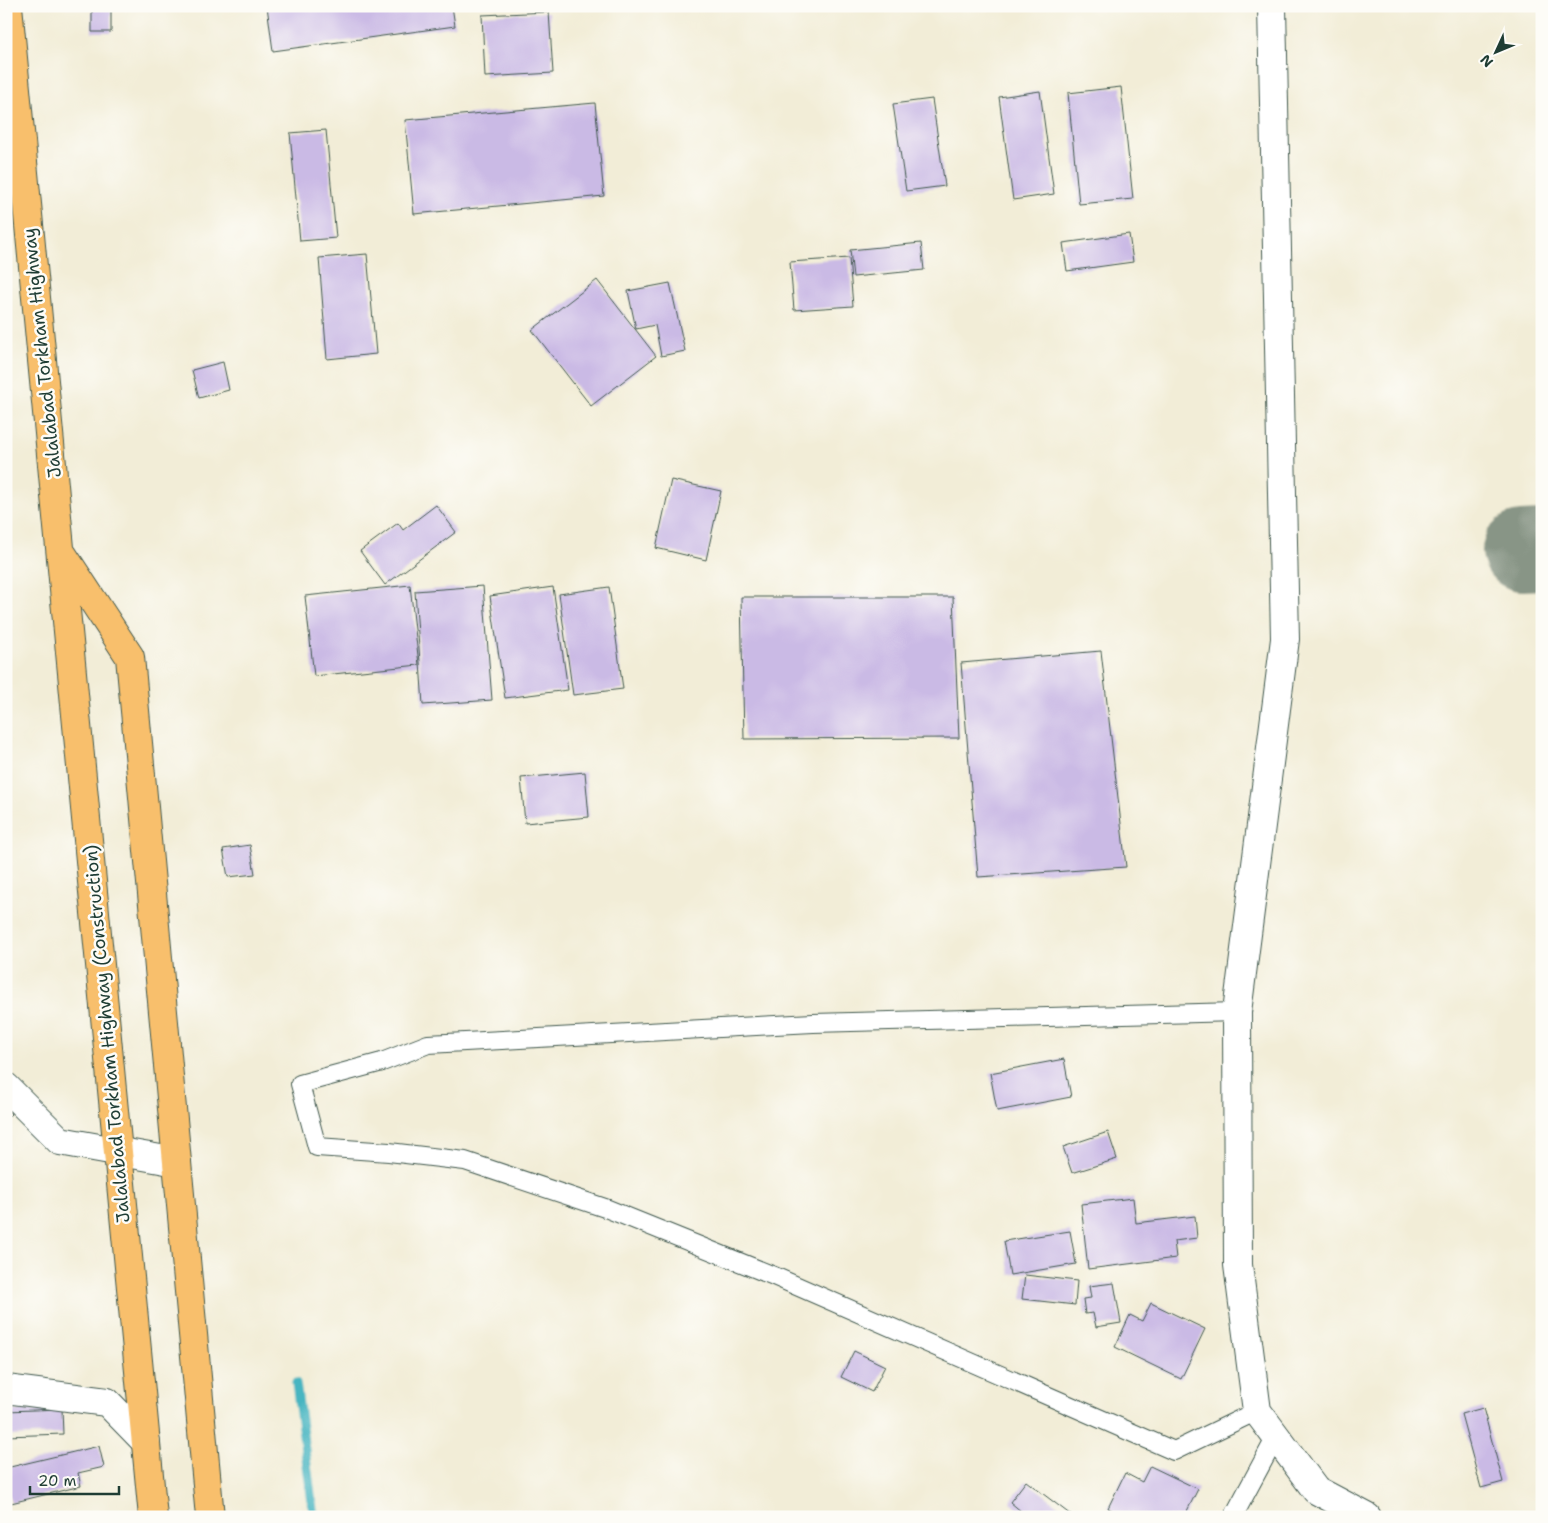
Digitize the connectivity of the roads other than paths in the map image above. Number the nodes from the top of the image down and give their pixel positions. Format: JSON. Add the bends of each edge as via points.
{"nodes":[{"id":1,"x":8,"y":6,"type":"edge"},
{"id":2,"x":1272,"y":6,"type":"edge"},
{"id":3,"x":61,"y":551,"type":"junction"},
{"id":4,"x":1237,"y":1012,"type":"junction"},
{"id":5,"x":6,"y":1087,"type":"edge"},
{"id":6,"x":118,"y":1153,"type":"junction"},
{"id":7,"x":177,"y":1162,"type":"junction"},
{"id":8,"x":6,"y":1389,"type":"edge"},
{"id":9,"x":1257,"y":1411,"type":"junction"},
{"id":10,"x":1276,"y":1437,"type":"junction"},
{"id":11,"x":146,"y":1442,"type":"junction"},
{"id":12,"x":153,"y":1517,"type":"edge"},
{"id":13,"x":210,"y":1517,"type":"edge"},
{"id":14,"x":1233,"y":1517,"type":"edge"},
{"id":15,"x":1366,"y":1517,"type":"edge"}],
"edges":[{"from":1,"to":3,"type":"highway","name":"Jalalabad Torkham Highway"},
{"from":2,"to":4,"type":"street","via":[[1285,640]]},
{"from":3,"to":6,"type":"highway","name":"Jalalabad Torkham Highway (Construction)"},
{"from":3,"to":7,"type":"highway","via":[[130,657]]},
{"from":4,"to":9,"type":"street","via":[[1238,1265]]},
{"from":4,"to":9,"type":"lane","via":[[813,1023],[428,1044],[382,1062],[300,1084],[317,1147],[465,1161],[608,1209],[774,1276],[1174,1451]]},
{"from":5,"to":6,"type":"street","via":[[60,1141]]},
{"from":6,"to":7,"type":"street"},
{"from":6,"to":11,"type":"highway","name":"Jalalabad Torkham Highway (Construction)"},
{"from":7,"to":13,"type":"highway"},
{"from":8,"to":11,"type":"street","via":[[107,1402]]},
{"from":9,"to":10,"type":"street"},
{"from":10,"to":14,"type":"lane"},
{"from":10,"to":15,"type":"street","via":[[1316,1490]]},
{"from":11,"to":12,"type":"highway","name":"Jalalabad Torkham Highway (Construction)"}]}
